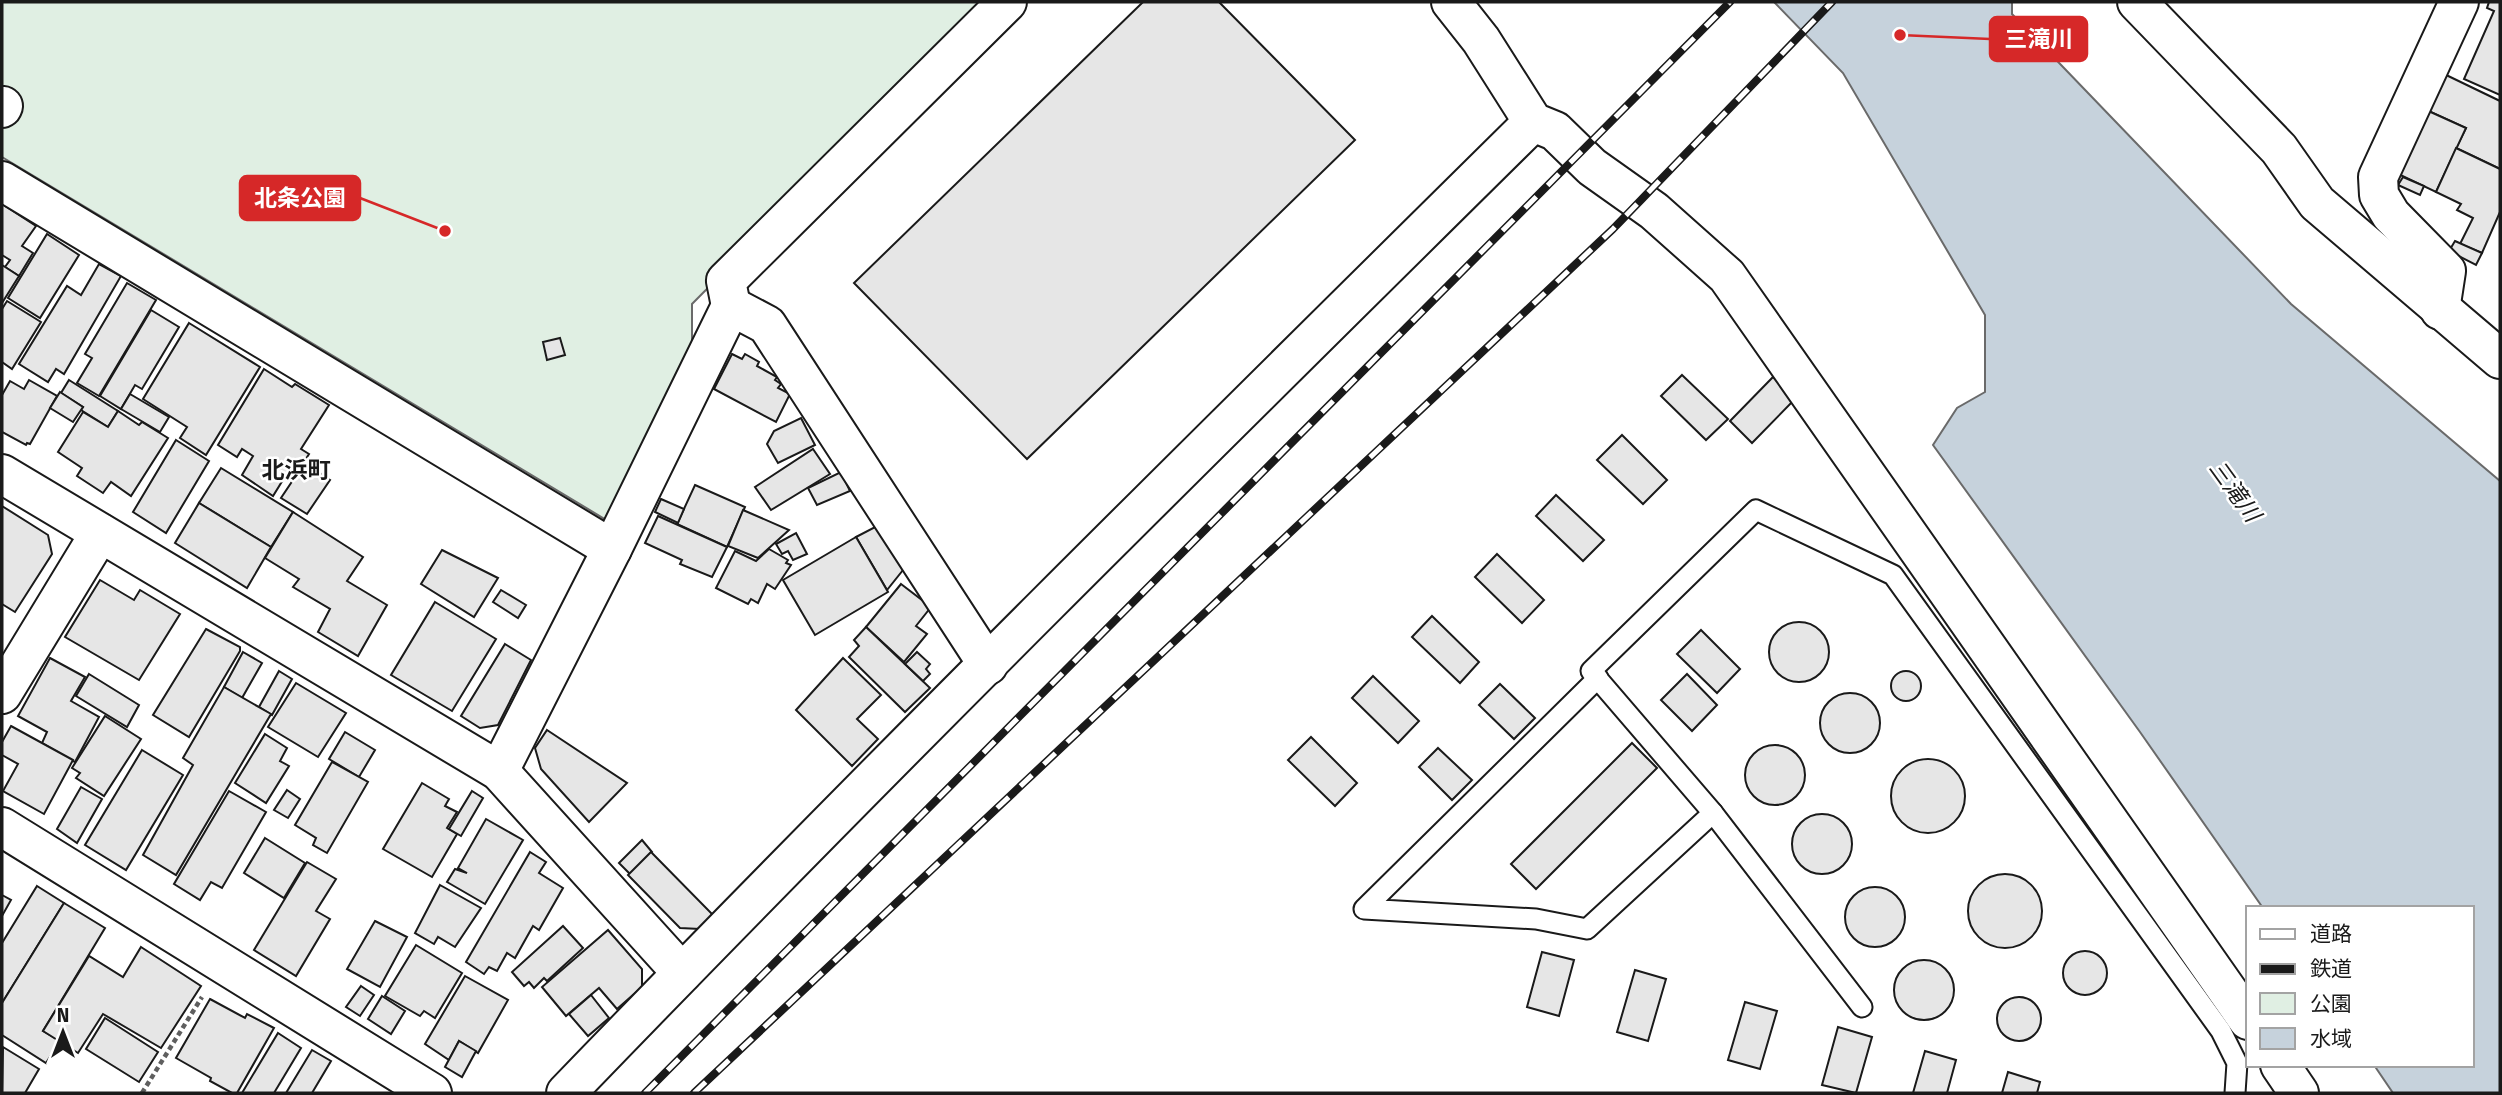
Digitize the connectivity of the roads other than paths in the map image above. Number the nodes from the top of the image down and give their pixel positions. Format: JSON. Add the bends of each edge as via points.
{"nodes":[{"id":1,"x":1007,"y":2,"type":"edge"},
{"id":2,"x":1451,"y":2,"type":"edge"},
{"id":3,"x":2137,"y":2,"type":"edge"},
{"id":4,"x":2459,"y":2,"type":"edge"},
{"id":5,"x":1533,"y":122,"type":"junction"},
{"id":6,"x":2,"y":181,"type":"edge"},
{"id":7,"x":731,"y":306,"type":"junction"},
{"id":8,"x":2440,"y":310,"type":"junction"},
{"id":9,"x":2500,"y":359,"type":"edge"},
{"id":10,"x":2,"y":474,"type":"edge"},
{"id":11,"x":100,"y":533,"type":"junction"},
{"id":12,"x":612,"y":549,"type":"junction"},
{"id":13,"x":988,"y":665,"type":"junction"},
{"id":14,"x":1598,"y":678,"type":"junction"},
{"id":15,"x":2,"y":694,"type":"edge"},
{"id":16,"x":499,"y":771,"type":"junction"},
{"id":17,"x":1713,"y":813,"type":"junction"},
{"id":18,"x":2,"y":827,"type":"edge"},
{"id":19,"x":682,"y":973,"type":"junction"},
{"id":20,"x":1862,"y":1007,"type":"dead end"},
{"id":21,"x":2246,"y":1017,"type":"edge"},
{"id":22,"x":2281,"y":1067,"type":"edge"},
{"id":23,"x":432,"y":1093,"type":"edge"},
{"id":24,"x":566,"y":1093,"type":"edge"},
{"id":25,"x":2235,"y":1093,"type":"edge"},
{"id":26,"x":2299,"y":1093,"type":"edge"}],
"edges":[{"from":1,"to":7,"type":"street","via":[[726,281]]},
{"from":2,"to":5,"type":"street"},
{"from":3,"to":8,"type":"street","via":[[2279,149],[2317,203]]},
{"from":4,"to":8,"type":"street","via":[[2378,177],[2379,195],[2391,215],[2446,271]]},
{"from":5,"to":13,"type":"street"},
{"from":5,"to":21,"type":"street","via":[[1555,131],[1591,167],[1654,211],[1727,276]]},
{"from":6,"to":12,"type":"street"},
{"from":7,"to":12,"type":"street"},
{"from":7,"to":13,"type":"street","via":[[767,325]]},
{"from":8,"to":9,"type":"street"},
{"from":10,"to":11,"type":"street"},
{"from":11,"to":15,"type":"street"},
{"from":11,"to":16,"type":"street"},
{"from":12,"to":16,"type":"street"},
{"from":13,"to":19,"type":"street"},
{"from":14,"to":17,"type":"lane"},
{"from":14,"to":17,"type":"lane","via":[[1364,909],[1536,919],[1587,929]]},
{"from":14,"to":25,"type":"lane","via":[[1591,671],[1756,510],[1893,575],[2221,1031],[2237,1063]]},
{"from":16,"to":19,"type":"street"},
{"from":17,"to":20,"type":"lane"},
{"from":18,"to":23,"type":"street"},
{"from":19,"to":24,"type":"street"},
{"from":22,"to":26,"type":"street"}]}
